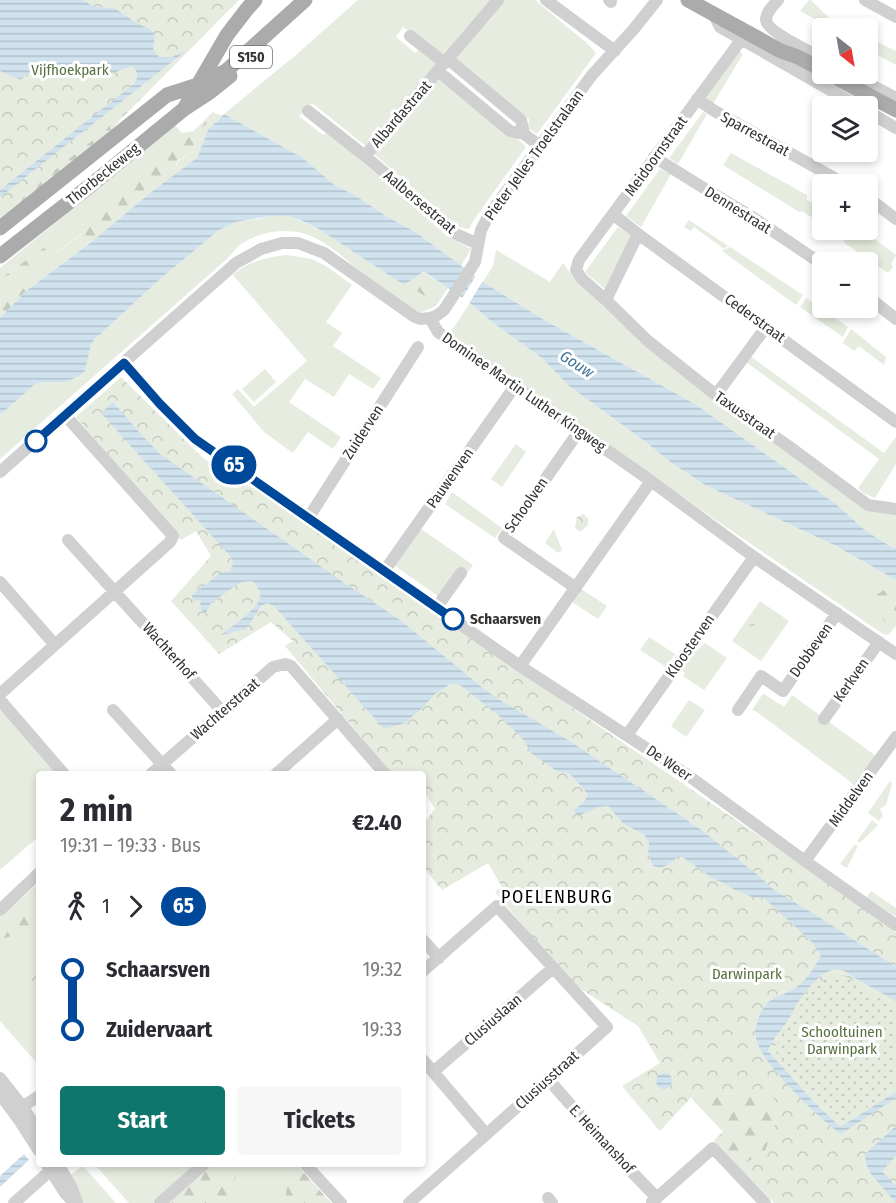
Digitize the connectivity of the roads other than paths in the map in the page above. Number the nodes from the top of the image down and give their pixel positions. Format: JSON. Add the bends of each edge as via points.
{"nodes":[{"id":1,"x":255,"y":0,"type":"edge"},
{"id":2,"x":305,"y":0,"type":"edge"},
{"id":3,"x":314,"y":0,"type":"edge"},
{"id":4,"x":498,"y":0,"type":"edge"},
{"id":5,"x":546,"y":0,"type":"edge"},
{"id":6,"x":657,"y":0,"type":"edge"},
{"id":7,"x":688,"y":0,"type":"edge"},
{"id":8,"x":778,"y":0,"type":"edge"},
{"id":9,"x":865,"y":0,"type":"edge"},
{"id":10,"x":711,"y":7,"type":"edge"},
{"id":11,"x":896,"y":17,"type":"edge"},
{"id":12,"x":770,"y":33,"type":"junction"},
{"id":13,"x":410,"y":36,"type":"dead end"},
{"id":14,"x":741,"y":40,"type":"junction"},
{"id":15,"x":615,"y":51,"type":"junction"},
{"id":16,"x":812,"y":53,"type":"edge"},
{"id":17,"x":798,"y":57,"type":"junction"},
{"id":18,"x":444,"y":64,"type":"junction"},
{"id":19,"x":812,"y":65,"type":"edge"},
{"id":20,"x":848,"y":84,"type":"edge"},
{"id":21,"x":870,"y":84,"type":"edge"},
{"id":22,"x":198,"y":85,"type":"junction"},
{"id":23,"x":840,"y":96,"type":"edge"},
{"id":24,"x":896,"y":98,"type":"edge"},
{"id":25,"x":697,"y":99,"type":"junction"},
{"id":26,"x":184,"y":109,"type":"junction"},
{"id":27,"x":896,"y":110,"type":"edge"},
{"id":28,"x":308,"y":111,"type":"dead end"},
{"id":29,"x":878,"y":117,"type":"edge"},
{"id":30,"x":896,"y":128,"type":"edge"},
{"id":31,"x":540,"y":146,"type":"junction"},
{"id":32,"x":365,"y":156,"type":"junction"},
{"id":33,"x":654,"y":157,"type":"junction"},
{"id":34,"x":827,"y":174,"type":"edge"},
{"id":35,"x":878,"y":205,"type":"edge"},
{"id":36,"x":614,"y":215,"type":"junction"},
{"id":37,"x":896,"y":219,"type":"edge"},
{"id":38,"x":0,"y":228,"type":"edge"},
{"id":39,"x":638,"y":234,"type":"junction"},
{"id":40,"x":477,"y":244,"type":"junction"},
{"id":41,"x":0,"y":256,"type":"edge"},
{"id":42,"x":812,"y":257,"type":"edge"},
{"id":43,"x":606,"y":300,"type":"junction"},
{"id":44,"x":878,"y":305,"type":"edge"},
{"id":45,"x":430,"y":318,"type":"junction"},
{"id":46,"x":896,"y":320,"type":"edge"},
{"id":47,"x":766,"y":327,"type":"junction"},
{"id":48,"x":418,"y":347,"type":"dead end"},
{"id":49,"x":124,"y":363,"type":"junction"},
{"id":50,"x":515,"y":386,"type":"junction"},
{"id":51,"x":716,"y":395,"type":"junction"},
{"id":52,"x":65,"y":416,"type":"junction"},
{"id":53,"x":896,"y":422,"type":"edge"},
{"id":54,"x":579,"y":430,"type":"junction"},
{"id":55,"x":0,"y":472,"type":"edge"},
{"id":56,"x":651,"y":481,"type":"junction"},
{"id":57,"x":896,"y":509,"type":"edge"},
{"id":58,"x":309,"y":517,"type":"junction"},
{"id":59,"x":69,"y":540,"type":"dead end"},
{"id":60,"x":754,"y":557,"type":"junction"},
{"id":61,"x":385,"y":570,"type":"junction"},
{"id":62,"x":461,"y":573,"type":"dead end"},
{"id":63,"x":0,"y":582,"type":"edge"},
{"id":64,"x":576,"y":588,"type":"junction"},
{"id":65,"x":116,"y":591,"type":"junction"},
{"id":66,"x":437,"y":607,"type":"junction"},
{"id":67,"x":837,"y":613,"type":"junction"},
{"id":68,"x":879,"y":642,"type":"junction"},
{"id":69,"x":55,"y":645,"type":"junction"},
{"id":70,"x":894,"y":648,"type":"edge"},
{"id":71,"x":520,"y":666,"type":"junction"},
{"id":72,"x":0,"y":694,"type":"edge"},
{"id":73,"x":0,"y":700,"type":"edge"},
{"id":74,"x":738,"y":710,"type":"dead end"},
{"id":75,"x":113,"y":711,"type":"dead end"},
{"id":76,"x":223,"y":712,"type":"junction"},
{"id":77,"x":338,"y":719,"type":"junction"},
{"id":78,"x":824,"y":719,"type":"dead end"},
{"id":79,"x":627,"y":735,"type":"junction"},
{"id":80,"x":896,"y":737,"type":"edge"},
{"id":81,"x":167,"y":769,"type":"edge"},
{"id":82,"x":61,"y":771,"type":"edge"},
{"id":83,"x":279,"y":771,"type":"edge"},
{"id":84,"x":383,"y":771,"type":"edge"},
{"id":85,"x":805,"y":861,"type":"junction"},
{"id":86,"x":36,"y":876,"type":"edge"},
{"id":87,"x":0,"y":910,"type":"edge"},
{"id":88,"x":896,"y":925,"type":"edge"},
{"id":89,"x":426,"y":944,"type":"edge"},
{"id":90,"x":438,"y":958,"type":"junction"},
{"id":91,"x":426,"y":968,"type":"edge"},
{"id":92,"x":553,"y":968,"type":"junction"},
{"id":93,"x":426,"y":1064,"type":"edge"},
{"id":94,"x":433,"y":1072,"type":"junction"},
{"id":95,"x":0,"y":1078,"type":"edge"},
{"id":96,"x":548,"y":1079,"type":"junction"},
{"id":97,"x":0,"y":1095,"type":"edge"},
{"id":98,"x":36,"y":1098,"type":"edge"},
{"id":99,"x":18,"y":1110,"type":"junction"},
{"id":100,"x":36,"y":1130,"type":"edge"},
{"id":101,"x":486,"y":1134,"type":"junction"},
{"id":102,"x":36,"y":1145,"type":"edge"},
{"id":103,"x":52,"y":1167,"type":"edge"},
{"id":104,"x":54,"y":1167,"type":"edge"},
{"id":105,"x":201,"y":1167,"type":"edge"},
{"id":106,"x":308,"y":1167,"type":"edge"},
{"id":107,"x":654,"y":1200,"type":"edge"},
{"id":108,"x":14,"y":1203,"type":"edge"},
{"id":109,"x":75,"y":1203,"type":"edge"},
{"id":110,"x":160,"y":1203,"type":"edge"},
{"id":111,"x":341,"y":1203,"type":"edge"},
{"id":112,"x":409,"y":1203,"type":"edge"},
{"id":113,"x":765,"y":1203,"type":"edge"}],
"edges":[{"from":1,"to":22,"type":"main road","name":"Thorbeckeweg","number":"S150","via":[[227,35]]},
{"from":2,"to":22,"type":"main road","name":"Thorbeckeweg","number":"S150","via":[[226,71]]},
{"from":3,"to":26,"type":"main road","number":"S150","via":[[234,73]]},
{"from":4,"to":18,"type":"street","name":"Albardastraat"},
{"from":5,"to":15,"type":"street"},
{"from":6,"to":15,"type":"street","name":"Pieter Jelles Troelstralaan"},
{"from":7,"to":10,"type":"main road"},
{"from":8,"to":12,"type":"street","via":[[767,12]]},
{"from":9,"to":11,"type":"street"},
{"from":10,"to":12,"type":"main road"},
{"from":10,"to":14,"type":"street","via":[[720,27]]},
{"from":10,"to":17,"type":"main road","via":[[781,51]]},
{"from":12,"to":16,"type":"street"},
{"from":12,"to":17,"type":"main road"},
{"from":13,"to":18,"type":"street"},
{"from":14,"to":23,"type":"street"},
{"from":14,"to":25,"type":"street","name":"Meidoornstraat"},
{"from":15,"to":31,"type":"street","name":"Pieter Jelles Troelstralaan","via":[[592,75]]},
{"from":17,"to":19,"type":"main road"},
{"from":18,"to":31,"type":"street","via":[[521,120],[524,134]]},
{"from":18,"to":32,"type":"street","name":"Albardastraat"},
{"from":20,"to":27,"type":"main road"},
{"from":21,"to":24,"type":"street"},
{"from":22,"to":26,"type":"main road","name":"Thorbeckeweg","number":"S150"},
{"from":22,"to":38,"type":"main road","name":"Thorbeckeweg","number":"S150","via":[[167,95]]},
{"from":25,"to":33,"type":"street","name":"Meidoornstraat"},
{"from":25,"to":34,"type":"street","name":"Sparrestraat"},
{"from":26,"to":41,"type":"main road","name":"Thorbeckeweg","number":"S150"},
{"from":28,"to":32,"type":"street","name":"Albardastraat"},
{"from":29,"to":30,"type":"street"},
{"from":31,"to":40,"type":"street","name":"Pieter Jelles Troelstralaan","via":[[486,219]]},
{"from":32,"to":40,"type":"street","name":"Aalbersestraat","via":[[456,234]]},
{"from":33,"to":36,"type":"street","name":"Meidoornstraat"},
{"from":33,"to":42,"type":"street","name":"Dennestraat"},
{"from":35,"to":37,"type":"street"},
{"from":36,"to":39,"type":"street","name":"Cederstraat"},
{"from":36,"to":43,"type":"street","name":"Meidoornstraat","via":[[579,260],[576,270]]},
{"from":39,"to":43,"type":"street"},
{"from":39,"to":47,"type":"street","name":"Cederstraat"},
{"from":40,"to":45,"type":"street","name":"Pieter Jelles Troelstralaan","via":[[475,262],[441,313]]},
{"from":43,"to":51,"type":"street","name":"Taxusstraat","via":[[648,341]]},
{"from":44,"to":46,"type":"street"},
{"from":45,"to":49,"type":"street","name":"Dominee Martin Luther Kingweg","via":[[414,317],[324,253],[298,243],[282,243],[261,249],[236,264]]},
{"from":45,"to":50,"type":"street","name":"Dominee Martin Luther Kingweg","via":[[438,332]]},
{"from":47,"to":51,"type":"street"},
{"from":47,"to":53,"type":"street","name":"Cederstraat"},
{"from":48,"to":58,"type":"street","name":"Zuiderven"},
{"from":49,"to":52,"type":"street","name":"Dominee Martin Luther Kingweg"},
{"from":49,"to":58,"type":"street","name":"De Weer","via":[[195,439]]},
{"from":50,"to":54,"type":"street","name":"Dominee Martin Luther Kingweg"},
{"from":50,"to":61,"type":"street","name":"Pauwenven"},
{"from":51,"to":57,"type":"street","name":"Taxusstraat","via":[[868,505]]},
{"from":52,"to":55,"type":"street","name":"Dominee Martin Luther Kingweg"},
{"from":52,"to":65,"type":"street","via":[[173,536]]},
{"from":54,"to":56,"type":"street","name":"Dominee Martin Luther Kingweg"},
{"from":54,"to":64,"type":"street","name":"Schoolven","via":[[504,538]]},
{"from":56,"to":60,"type":"street","name":"Dominee Martin Luther Kingweg"},
{"from":56,"to":64,"type":"street"},
{"from":58,"to":61,"type":"street","name":"De Weer"},
{"from":59,"to":65,"type":"street","name":"Wachterhof"},
{"from":60,"to":67,"type":"street","name":"Dominee Martin Luther Kingweg"},
{"from":60,"to":79,"type":"street","name":"Kloosterven"},
{"from":61,"to":66,"type":"street","name":"De Weer"},
{"from":62,"to":66,"type":"street"},
{"from":63,"to":69,"type":"street"},
{"from":64,"to":71,"type":"street"},
{"from":65,"to":69,"type":"street"},
{"from":65,"to":76,"type":"street","name":"Wachterhof"},
{"from":66,"to":71,"type":"street","name":"De Weer"},
{"from":67,"to":68,"type":"street","name":"Dominee Martin Luther Kingweg"},
{"from":67,"to":74,"type":"street","name":"Dobbeven","via":[[783,691],[761,676]]},
{"from":68,"to":70,"type":"street","name":"Dominee Martin Luther Kingweg"},
{"from":68,"to":78,"type":"street","name":"Kerkven"},
{"from":69,"to":72,"type":"street"},
{"from":71,"to":79,"type":"street","name":"De Weer"},
{"from":73,"to":82,"type":"street"},
{"from":75,"to":81,"type":"street"},
{"from":76,"to":77,"type":"street","name":"Wachterstraat","via":[[273,667],[285,664]]},
{"from":76,"to":81,"type":"street","name":"Wachterstraat"},
{"from":77,"to":83,"type":"street"},
{"from":77,"to":84,"type":"street"},
{"from":79,"to":85,"type":"street","name":"De Weer"},
{"from":80,"to":85,"type":"street","name":"Middelven"},
{"from":85,"to":88,"type":"street","name":"De Weer"},
{"from":86,"to":87,"type":"street"},
{"from":89,"to":90,"type":"street"},
{"from":90,"to":91,"type":"street"},
{"from":90,"to":92,"type":"street","via":[[497,906]]},
{"from":92,"to":94,"type":"street","name":"Clusiuslaan"},
{"from":92,"to":96,"type":"street","name":"Clusiusstraat","via":[[607,1027]]},
{"from":93,"to":94,"type":"street"},
{"from":94,"to":101,"type":"street"},
{"from":95,"to":99,"type":"street"},
{"from":96,"to":101,"type":"street","name":"Clusiusstraat"},
{"from":96,"to":107,"type":"street","name":"E. Heimanshof"},
{"from":97,"to":99,"type":"street"},
{"from":98,"to":99,"type":"street"},
{"from":99,"to":100,"type":"street"},
{"from":99,"to":102,"type":"street"},
{"from":101,"to":112,"type":"street","name":"Clusiusstraat"},
{"from":103,"to":108,"type":"street"},
{"from":104,"to":109,"type":"street","via":[[72,1188]]},
{"from":105,"to":110,"type":"street"},
{"from":106,"to":111,"type":"street"},
{"from":107,"to":113,"type":"street","via":[[713,1148]]}]}
